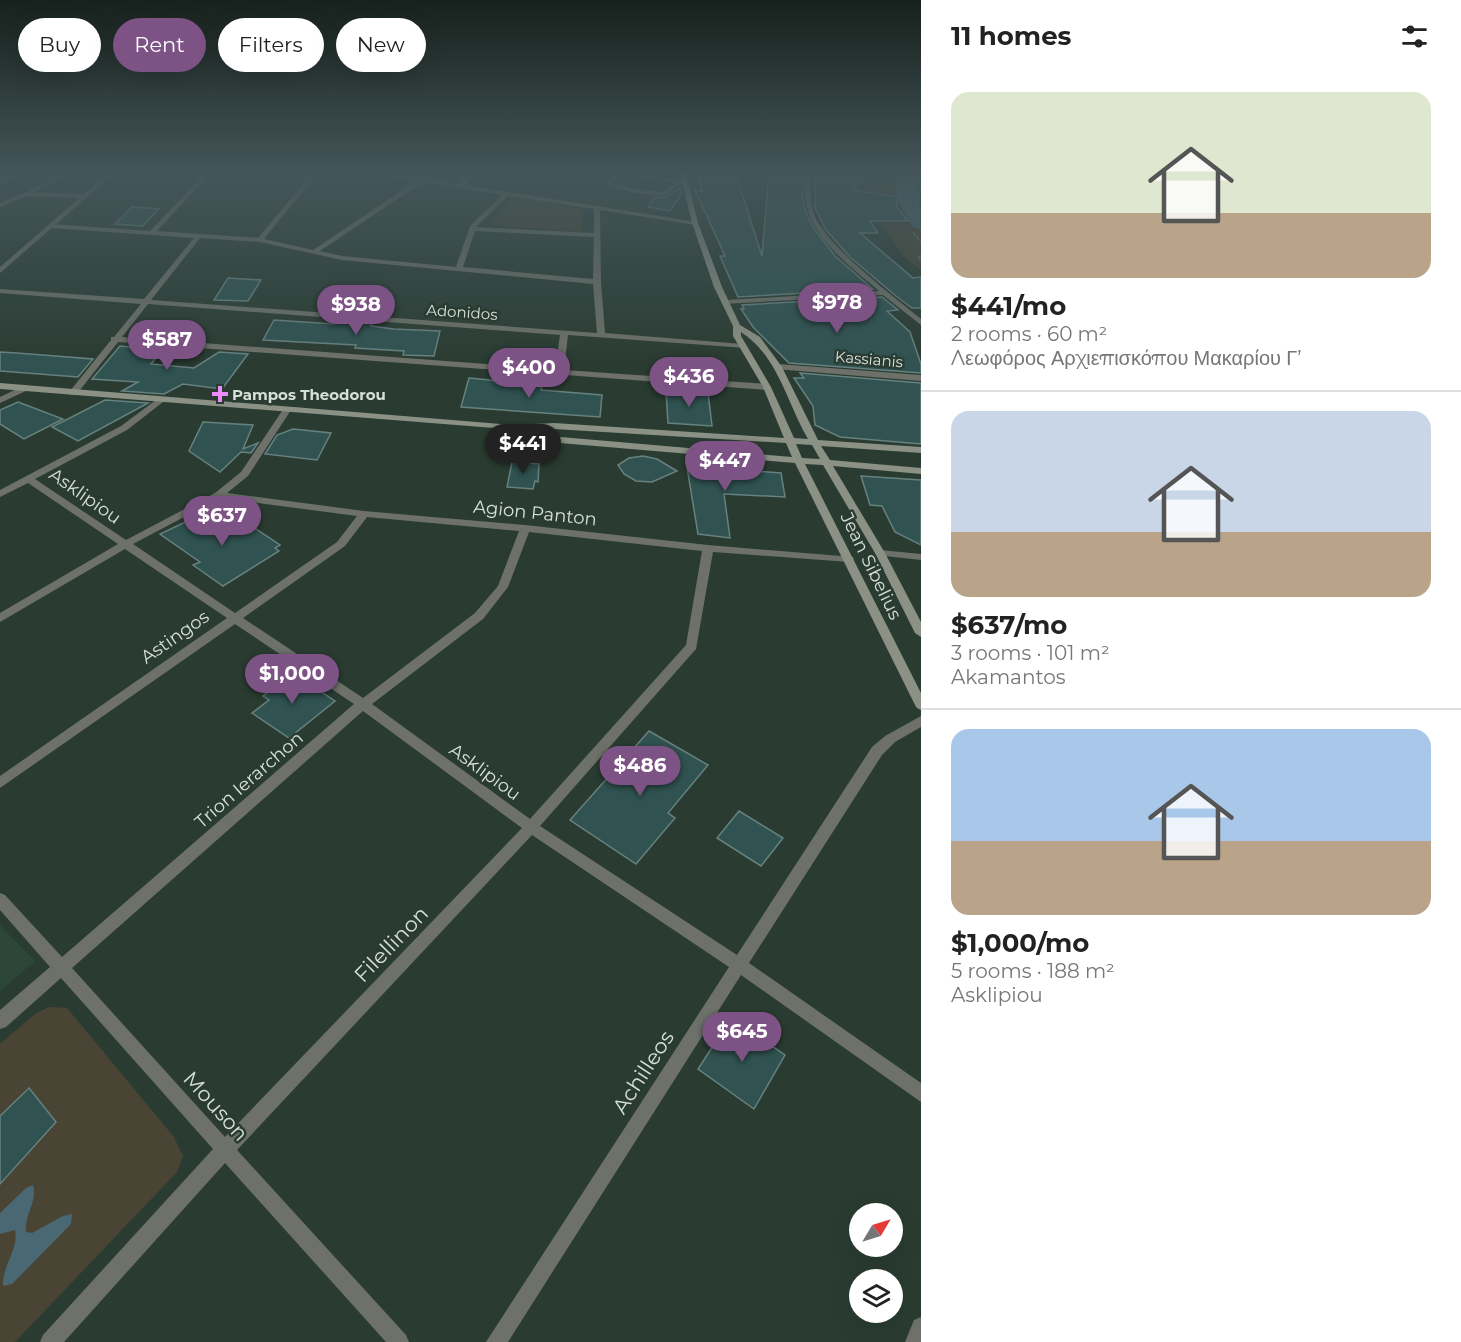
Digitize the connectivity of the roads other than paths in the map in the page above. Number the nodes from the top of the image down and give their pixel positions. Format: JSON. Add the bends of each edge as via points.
{"nodes":[{"id":1,"x":597,"y":235,"type":"edge"},
{"id":2,"x":40,"y":236,"type":"edge"},
{"id":3,"x":182,"y":236,"type":"edge"},
{"id":4,"x":264,"y":236,"type":"edge"},
{"id":5,"x":339,"y":236,"type":"edge"},
{"id":6,"x":470,"y":236,"type":"edge"},
{"id":7,"x":700,"y":236,"type":"edge"},
{"id":8,"x":826,"y":236,"type":"edge"},
{"id":9,"x":198,"y":237,"type":"junction"},
{"id":10,"x":260,"y":240,"type":"junction"},
{"id":11,"x":313,"y":253,"type":"junction"},
{"id":12,"x":458,"y":270,"type":"junction"},
{"id":13,"x":0,"y":271,"type":"edge"},
{"id":14,"x":597,"y":282,"type":"junction"},
{"id":15,"x":0,"y":291,"type":"edge"},
{"id":16,"x":886,"y":293,"type":"junction"},
{"id":17,"x":144,"y":302,"type":"junction"},
{"id":18,"x":726,"y":302,"type":"junction"},
{"id":19,"x":921,"y":323,"type":"edge"},
{"id":20,"x":736,"y":326,"type":"junction"},
{"id":21,"x":564,"y":333,"type":"junction"},
{"id":22,"x":601,"y":336,"type":"junction"},
{"id":23,"x":114,"y":339,"type":"junction"},
{"id":24,"x":743,"y":346,"type":"junction"},
{"id":25,"x":778,"y":367,"type":"junction"},
{"id":26,"x":559,"y":372,"type":"junction"},
{"id":27,"x":921,"y":378,"type":"edge"},
{"id":28,"x":0,"y":386,"type":"edge"},
{"id":29,"x":767,"y":387,"type":"junction"},
{"id":30,"x":25,"y":388,"type":"junction"},
{"id":31,"x":73,"y":393,"type":"junction"},
{"id":32,"x":0,"y":400,"type":"edge"},
{"id":33,"x":160,"y":400,"type":"junction"},
{"id":34,"x":287,"y":410,"type":"junction"},
{"id":35,"x":514,"y":428,"type":"junction"},
{"id":36,"x":791,"y":442,"type":"junction"},
{"id":37,"x":817,"y":443,"type":"junction"},
{"id":38,"x":921,"y":450,"type":"edge"},
{"id":39,"x":799,"y":462,"type":"junction"},
{"id":40,"x":826,"y":463,"type":"junction"},
{"id":41,"x":921,"y":471,"type":"edge"},
{"id":42,"x":29,"y":479,"type":"junction"},
{"id":43,"x":0,"y":494,"type":"edge"},
{"id":44,"x":218,"y":495,"type":"junction"},
{"id":45,"x":364,"y":514,"type":"junction"},
{"id":46,"x":525,"y":528,"type":"junction"},
{"id":47,"x":124,"y":545,"type":"junction"},
{"id":48,"x":708,"y":548,"type":"junction"},
{"id":49,"x":880,"y":553,"type":"junction"},
{"id":50,"x":921,"y":557,"type":"edge"},
{"id":51,"x":849,"y":559,"type":"junction"},
{"id":52,"x":236,"y":617,"type":"junction"},
{"id":53,"x":0,"y":618,"type":"edge"},
{"id":54,"x":921,"y":633,"type":"edge"},
{"id":55,"x":363,"y":704,"type":"junction"},
{"id":56,"x":921,"y":705,"type":"edge"},
{"id":57,"x":921,"y":721,"type":"edge"},
{"id":58,"x":0,"y":783,"type":"edge"},
{"id":59,"x":531,"y":827,"type":"junction"},
{"id":60,"x":0,"y":900,"type":"edge"},
{"id":61,"x":739,"y":964,"type":"junction"},
{"id":62,"x":61,"y":968,"type":"junction"},
{"id":63,"x":0,"y":1021,"type":"edge"},
{"id":64,"x":921,"y":1093,"type":"edge"},
{"id":65,"x":225,"y":1150,"type":"junction"},
{"id":66,"x":921,"y":1327,"type":"edge"},
{"id":67,"x":50,"y":1342,"type":"edge"},
{"id":68,"x":399,"y":1342,"type":"edge"},
{"id":69,"x":496,"y":1342,"type":"edge"},
{"id":70,"x":915,"y":1342,"type":"edge"}],
"edges":[{"from":1,"to":14,"type":"street"},
{"from":2,"to":13,"type":"street"},
{"from":3,"to":9,"type":"street"},
{"from":4,"to":10,"type":"street"},
{"from":5,"to":11,"type":"street"},
{"from":6,"to":12,"type":"street"},
{"from":7,"to":18,"type":"main road","name":"Jean Sibelius"},
{"from":8,"to":16,"type":"street"},
{"from":9,"to":10,"type":"street"},
{"from":9,"to":17,"type":"street"},
{"from":10,"to":11,"type":"street"},
{"from":11,"to":12,"type":"street"},
{"from":12,"to":14,"type":"street"},
{"from":14,"to":22,"type":"street"},
{"from":15,"to":17,"type":"street","name":"Adonidos"},
{"from":16,"to":18,"type":"street"},
{"from":16,"to":19,"type":"street"},
{"from":17,"to":21,"type":"street","name":"Adonidos"},
{"from":17,"to":23,"type":"street"},
{"from":18,"to":20,"type":"main road","name":"Jean Sibelius"},
{"from":20,"to":24,"type":"main road","name":"Jean Sibelius"},
{"from":20,"to":25,"type":"main road","name":"Jean Sibelius","via":[[757,339]]},
{"from":21,"to":22,"type":"street","name":"Adonidos"},
{"from":21,"to":26,"type":"street"},
{"from":22,"to":24,"type":"street","name":"Adonidos"},
{"from":23,"to":26,"type":"street"},
{"from":23,"to":31,"type":"street"},
{"from":24,"to":29,"type":"main road","name":"Jean Sibelius"},
{"from":25,"to":27,"type":"street","name":"Kassianis"},
{"from":25,"to":37,"type":"main road","name":"Jean Sibelius"},
{"from":26,"to":29,"type":"street"},
{"from":28,"to":30,"type":"main road"},
{"from":29,"to":36,"type":"main road","name":"Jean Sibelius"},
{"from":30,"to":31,"type":"main road"},
{"from":30,"to":32,"type":"street"},
{"from":31,"to":33,"type":"main road"},
{"from":33,"to":34,"type":"main road"},
{"from":33,"to":42,"type":"street","via":[[124,428]]},
{"from":34,"to":35,"type":"main road"},
{"from":34,"to":44,"type":"street","via":[[245,474]]},
{"from":35,"to":36,"type":"main road","via":[[576,427]]},
{"from":35,"to":39,"type":"main road","via":[[548,439]]},
{"from":36,"to":37,"type":"main road"},
{"from":36,"to":39,"type":"main road","name":"Jean Sibelius"},
{"from":37,"to":38,"type":"main road"},
{"from":37,"to":40,"type":"main road","name":"Jean Sibelius"},
{"from":39,"to":40,"type":"main road"},
{"from":39,"to":51,"type":"main road","name":"Jean Sibelius"},
{"from":40,"to":41,"type":"main road"},
{"from":40,"to":49,"type":"main road","name":"Jean Sibelius"},
{"from":42,"to":43,"type":"street"},
{"from":42,"to":47,"type":"street","name":"Asklipiou"},
{"from":44,"to":45,"type":"street","name":"Agion Panton"},
{"from":44,"to":47,"type":"street"},
{"from":45,"to":46,"type":"street","name":"Agion Panton"},
{"from":45,"to":52,"type":"street","name":"Astingos","via":[[341,544]]},
{"from":46,"to":48,"type":"street","name":"Agion Panton"},
{"from":46,"to":55,"type":"street","name":"Trion Ierarchon","via":[[503,588],[478,616]]},
{"from":47,"to":52,"type":"street","name":"Asklipiou"},
{"from":47,"to":53,"type":"street"},
{"from":48,"to":51,"type":"street","name":"Agion Panton"},
{"from":48,"to":59,"type":"street","name":"Filellinon","via":[[692,646]]},
{"from":49,"to":50,"type":"street"},
{"from":49,"to":54,"type":"main road","name":"Jean Sibelius"},
{"from":51,"to":56,"type":"main road","name":"Jean Sibelius"},
{"from":52,"to":55,"type":"street","name":"Asklipiou"},
{"from":52,"to":58,"type":"street","name":"Astingos"},
{"from":55,"to":59,"type":"street","name":"Asklipiou"},
{"from":55,"to":62,"type":"street","name":"Trion Ierarchon"},
{"from":57,"to":61,"type":"street","name":"Achilleos","via":[[877,751]]},
{"from":59,"to":61,"type":"street","name":"Asklipiou"},
{"from":59,"to":65,"type":"street","name":"Filellinon"},
{"from":60,"to":62,"type":"street","name":"Mouson"},
{"from":61,"to":64,"type":"street","name":"Asklipiou"},
{"from":61,"to":69,"type":"street","name":"Achilleos"},
{"from":62,"to":63,"type":"street","name":"Trion Ierarchon"},
{"from":62,"to":65,"type":"street","name":"Mouson"},
{"from":65,"to":67,"type":"street","name":"Filellinon"},
{"from":65,"to":68,"type":"street","name":"Mouson"},
{"from":66,"to":70,"type":"street"}]}
